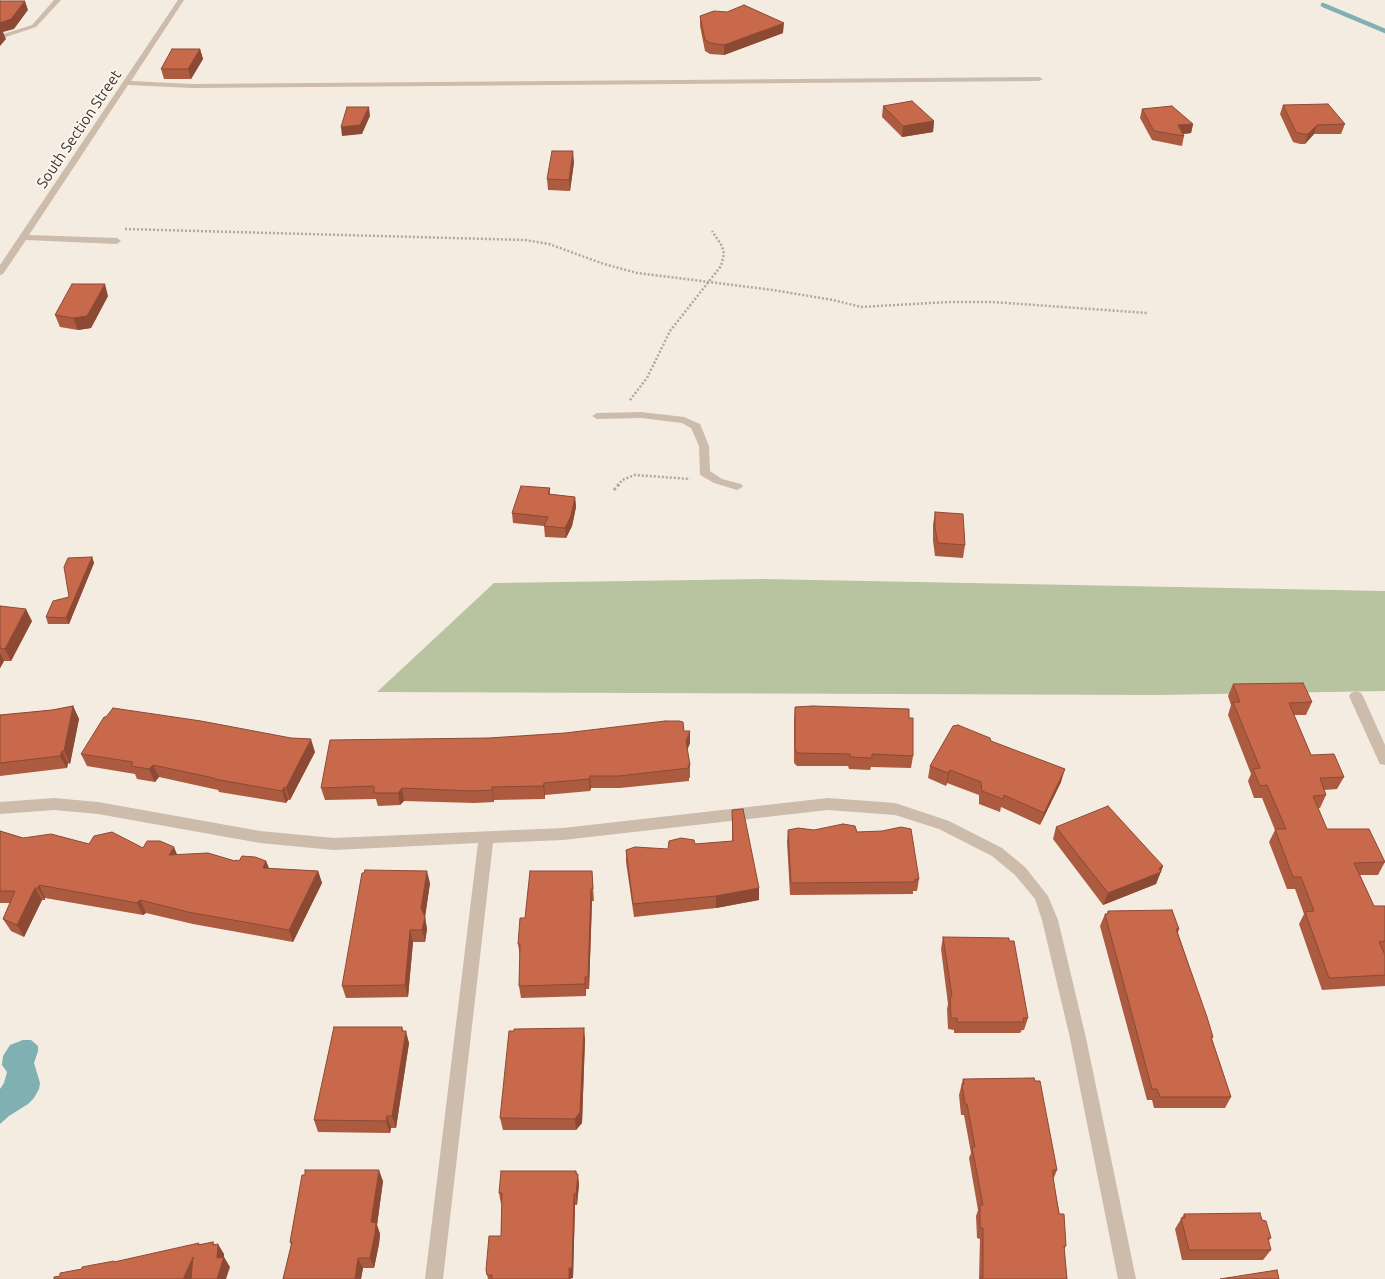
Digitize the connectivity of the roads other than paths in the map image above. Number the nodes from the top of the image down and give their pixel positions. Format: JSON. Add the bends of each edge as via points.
{"nodes":[{"id":1,"x":58,"y":0,"type":"edge"},
{"id":2,"x":181,"y":0,"type":"edge"},
{"id":3,"x":0,"y":37,"type":"edge"},
{"id":4,"x":1039,"y":79,"type":"dead end"},
{"id":5,"x":126,"y":84,"type":"junction"},
{"id":6,"x":24,"y":237,"type":"junction"},
{"id":7,"x":117,"y":241,"type":"dead end"},
{"id":8,"x":0,"y":272,"type":"edge"},
{"id":9,"x":603,"y":416,"type":"road end"},
{"id":10,"x":737,"y":486,"type":"dead end"},
{"id":11,"x":1356,"y":696,"type":"dead end"},
{"id":12,"x":1385,"y":760,"type":"edge"},
{"id":13,"x":0,"y":808,"type":"edge"},
{"id":14,"x":486,"y":838,"type":"junction"},
{"id":15,"x":434,"y":1279,"type":"edge"},
{"id":16,"x":1127,"y":1279,"type":"edge"}],
"edges":[{"from":1,"to":3,"type":"street","via":[[34,26]]},
{"from":2,"to":5,"type":"street","name":"South Section Street"},
{"from":4,"to":5,"type":"street"},
{"from":5,"to":6,"type":"street","name":"South Section Street"},
{"from":6,"to":7,"type":"street"},
{"from":6,"to":8,"type":"street","name":"South Section Street"},
{"from":9,"to":10,"type":"street","via":[[666,417],[696,426],[704,446],[704,473]]},
{"from":11,"to":12,"type":"street"},
{"from":13,"to":14,"type":"street","via":[[54,804],[98,808],[306,843]]},
{"from":14,"to":15,"type":"street"},
{"from":14,"to":16,"type":"street","via":[[562,834],[828,804],[895,809],[944,825],[997,852],[1020,871],[1041,896],[1050,920],[1078,1038]]}]}
